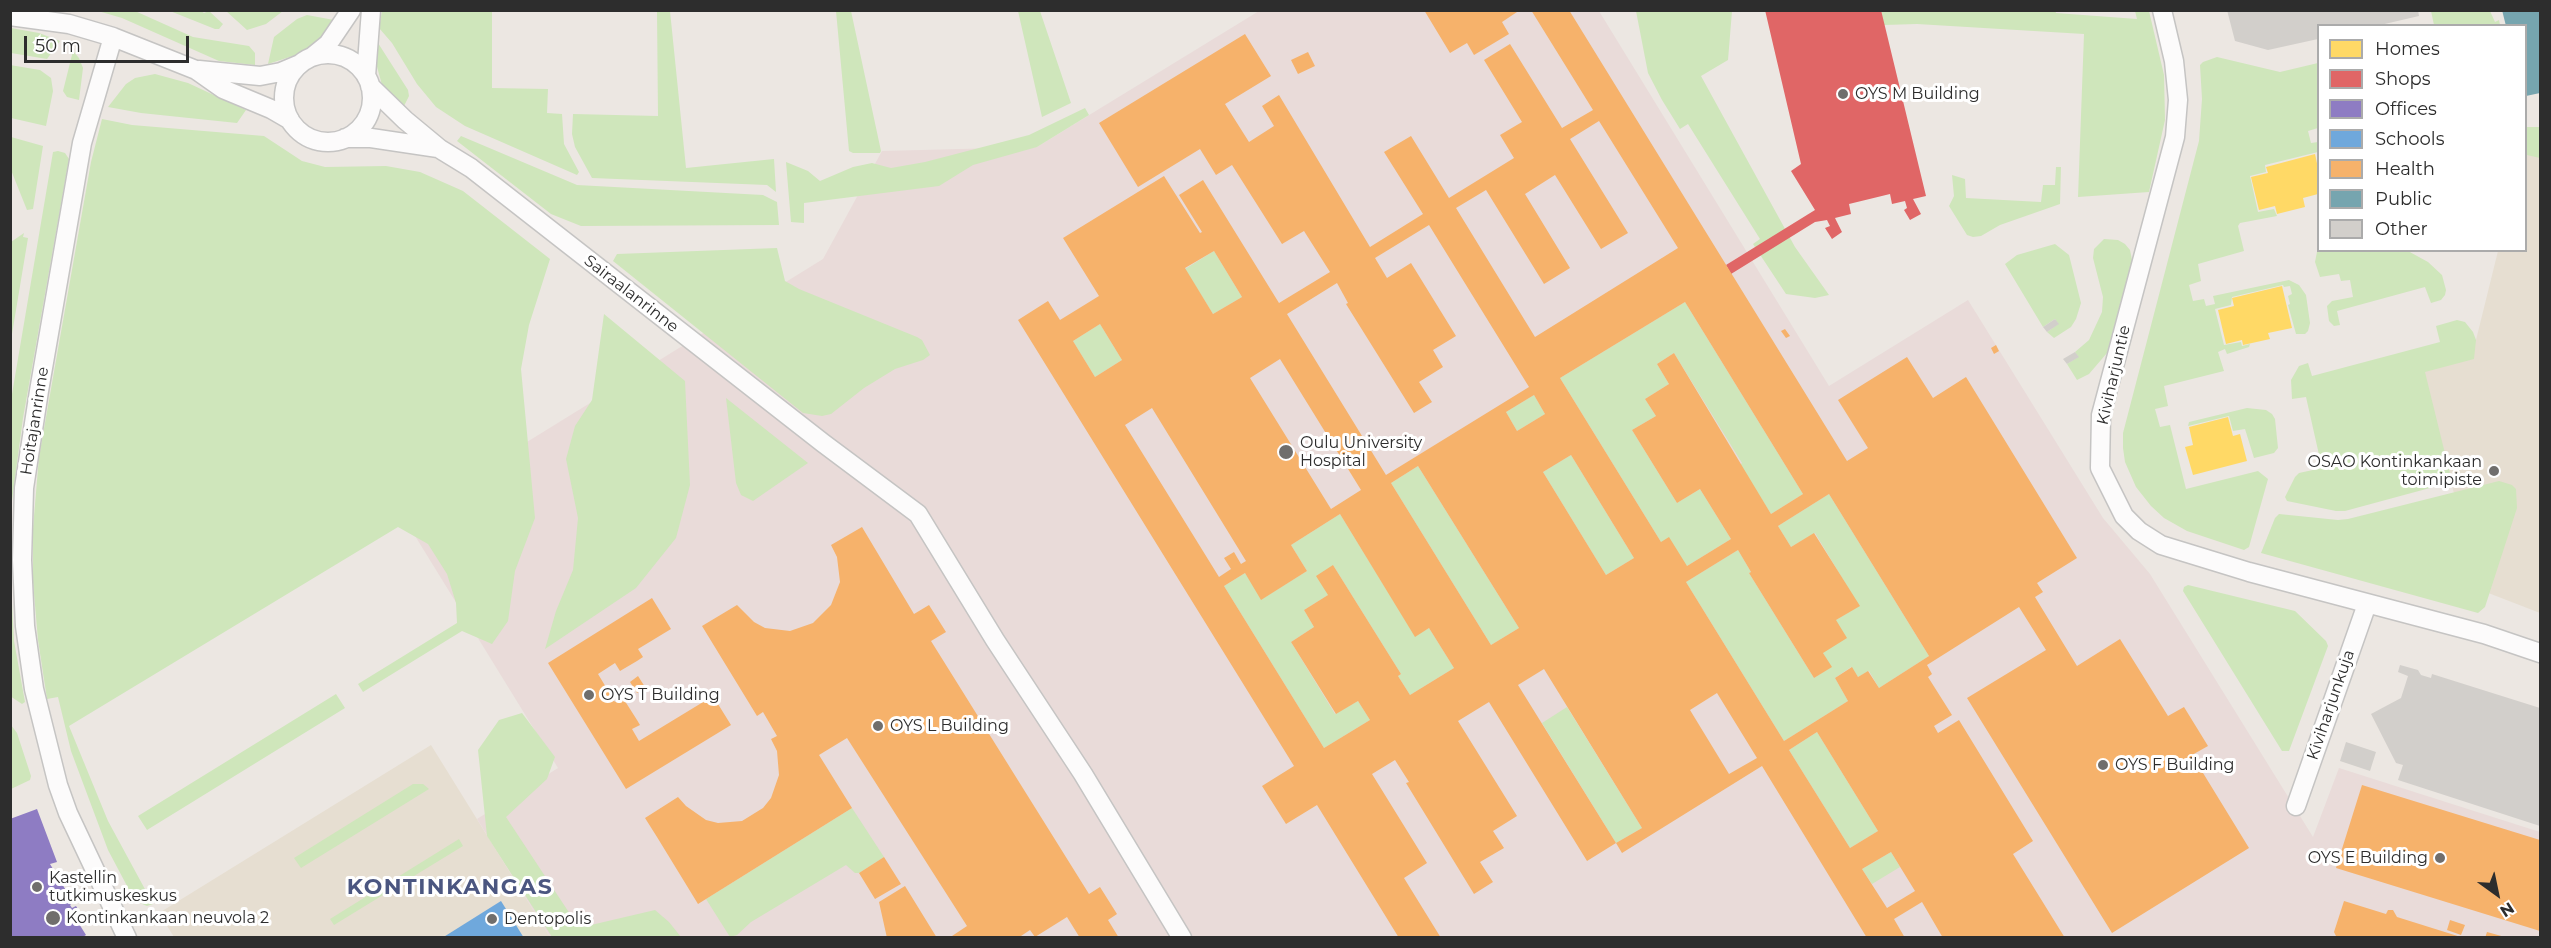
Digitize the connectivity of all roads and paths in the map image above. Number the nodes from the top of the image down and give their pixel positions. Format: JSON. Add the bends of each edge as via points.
{"nodes":[{"id":1,"x":351,"y":10,"type":"edge"},
{"id":2,"x":372,"y":10,"type":"edge"},
{"id":3,"x":2162,"y":10,"type":"edge"},
{"id":4,"x":10,"y":16,"type":"edge"},
{"id":5,"x":113,"y":37,"type":"junction"},
{"id":6,"x":306,"y":60,"type":"junction"},
{"id":7,"x":196,"y":70,"type":"junction"},
{"id":8,"x":368,"y":81,"type":"junction"},
{"id":9,"x":290,"y":120,"type":"junction"},
{"id":10,"x":345,"y":138,"type":"junction"},
{"id":11,"x":440,"y":149,"type":"junction"},
{"id":12,"x":2367,"y":604,"type":"junction"},
{"id":13,"x":2541,"y":653,"type":"edge"},
{"id":14,"x":2296,"y":806,"type":"dead end"},
{"id":15,"x":127,"y":938,"type":"edge"},
{"id":16,"x":1182,"y":938,"type":"edge"}],
"edges":[{"from":1,"to":6,"type":"street","via":[[328,44]]},
{"from":2,"to":8,"type":"street"},
{"from":3,"to":12,"type":"street","name":"Kiviharjuntie","via":[[2178,100],[2175,137],[2101,415],[2100,468],[2124,516],[2161,545]]},
{"from":4,"to":5,"type":"street","via":[[69,24]]},
{"from":5,"to":7,"type":"street"},
{"from":5,"to":15,"type":"street","name":"Hoitajanrinne","via":[[82,143],[24,488],[22,560],[25,627],[34,688],[58,785]]},
{"from":6,"to":7,"type":"street","via":[[281,72],[260,76]]},
{"from":6,"to":8,"type":"street","via":[[336,55],[358,66]]},
{"from":6,"to":9,"type":"street","via":[[291,73],[284,97]]},
{"from":7,"to":9,"type":"street","via":[[223,88]]},
{"from":8,"to":10,"type":"street","via":[[372,98],[367,116]]},
{"from":8,"to":11,"type":"street","name":"Sairaalanrinne"},
{"from":9,"to":10,"type":"street","via":[[314,139]]},
{"from":10,"to":11,"type":"street","name":"Sairaalanrinne"},
{"from":11,"to":16,"type":"street","name":"Sairaalanrinne","via":[[471,168],[918,514]]},
{"from":12,"to":13,"type":"street","name":"Kiviharjuntie"},
{"from":12,"to":14,"type":"street","name":"Kiviharjunkuja"}]}
